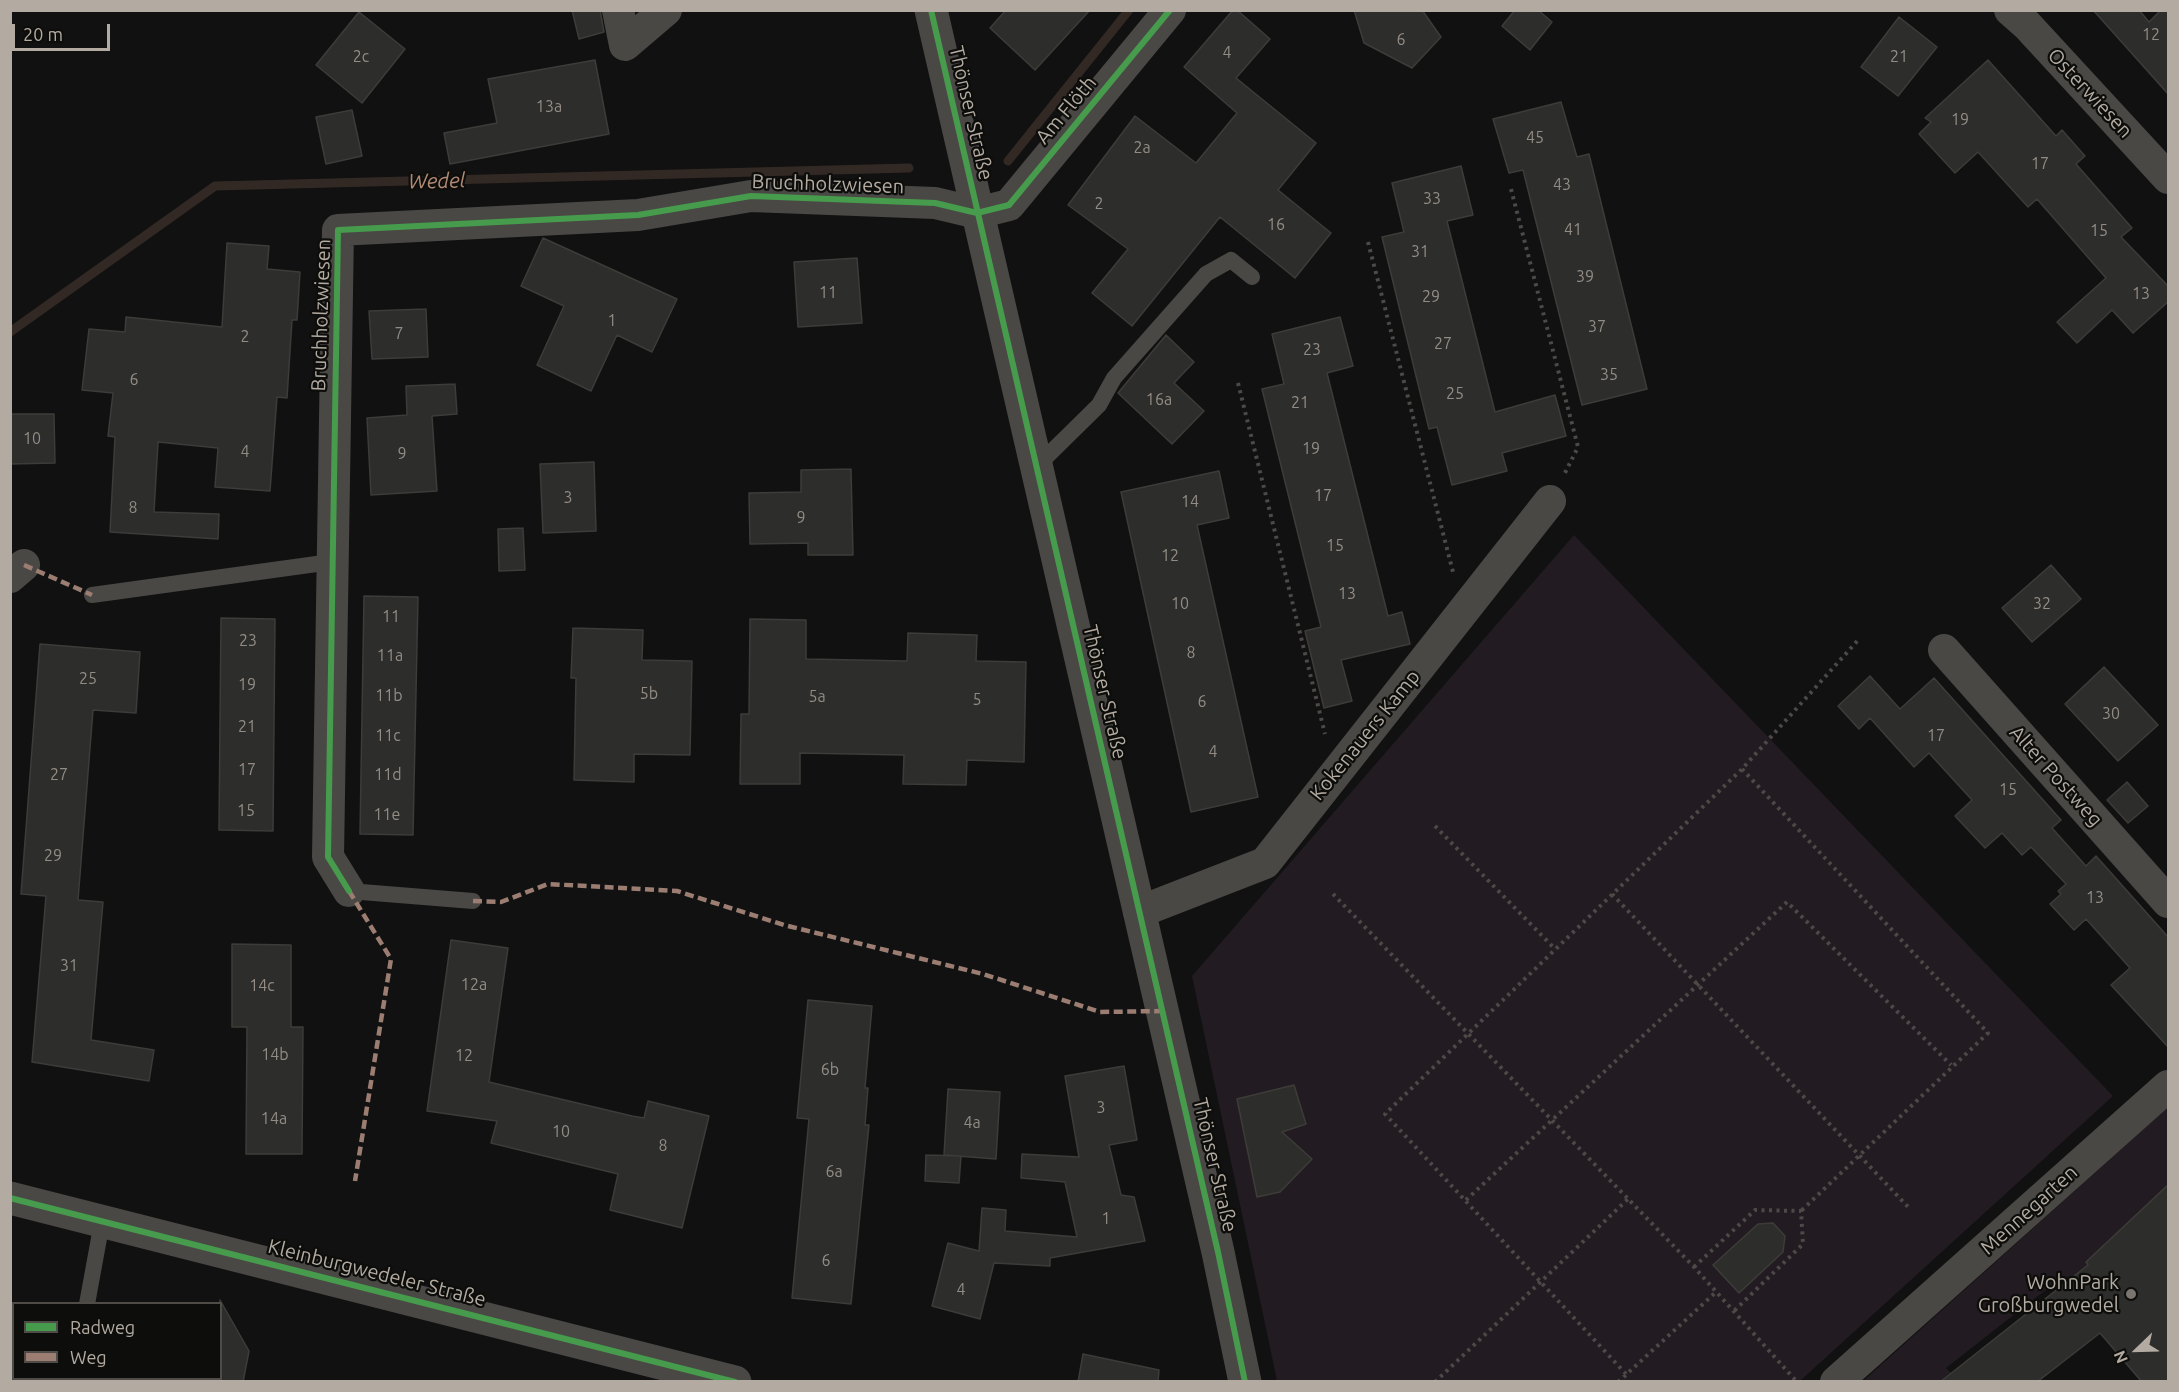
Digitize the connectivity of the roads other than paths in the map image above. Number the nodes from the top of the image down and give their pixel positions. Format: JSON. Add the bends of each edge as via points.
{"nodes":[{"id":1,"x":618,"y":10,"type":"edge"},
{"id":2,"x":666,"y":10,"type":"edge"},
{"id":3,"x":931,"y":10,"type":"edge"},
{"id":4,"x":1170,"y":10,"type":"edge"},
{"id":5,"x":2010,"y":10,"type":"edge"},
{"id":6,"x":2169,"y":178,"type":"edge"},
{"id":7,"x":977,"y":213,"type":"junction"},
{"id":8,"x":1252,"y":277,"type":"dead end"},
{"id":9,"x":1036,"y":467,"type":"junction"},
{"id":10,"x":1550,"y":501,"type":"road end"},
{"id":11,"x":332,"y":562,"type":"junction"},
{"id":12,"x":92,"y":595,"type":"dead end"},
{"id":13,"x":1944,"y":650,"type":"dead end"},
{"id":14,"x":349,"y":891,"type":"joint"},
{"id":15,"x":473,"y":901,"type":"dead end"},
{"id":16,"x":2169,"y":902,"type":"edge"},
{"id":17,"x":1139,"y":912,"type":"junction"},
{"id":18,"x":2169,"y":1086,"type":"edge"},
{"id":19,"x":10,"y":1198,"type":"edge"},
{"id":20,"x":102,"y":1222,"type":"junction"},
{"id":21,"x":87,"y":1302,"type":"edge"},
{"id":22,"x":700,"y":1377,"type":"edge"},
{"id":23,"x":735,"y":1382,"type":"edge"},
{"id":24,"x":1245,"y":1382,"type":"edge"},
{"id":25,"x":1836,"y":1382,"type":"edge"}],
"edges":[{"from":1,"to":2,"type":"street","via":[[625,45]]},
{"from":3,"to":7,"type":"street","name":"Thönser Straße"},
{"from":4,"to":7,"type":"street","name":"Am Flöth","via":[[1009,205]]},
{"from":5,"to":6,"type":"street","name":"Osterwiesen"},
{"from":7,"to":9,"type":"street","name":"Thönser Straße"},
{"from":7,"to":11,"type":"street","name":"Bruchholzwiesen","via":[[935,203],[751,196],[638,215],[338,230]]},
{"from":8,"to":9,"type":"lane","via":[[1231,260],[1206,274],[1114,378],[1100,405]]},
{"from":9,"to":17,"type":"street","name":"Thönser Straße"},
{"from":10,"to":17,"type":"street","name":"Kokenauers Kamp","via":[[1265,863]]},
{"from":11,"to":12,"type":"lane"},
{"from":11,"to":14,"type":"street","name":"Bruchholzwiesen","via":[[328,856]]},
{"from":13,"to":16,"type":"street","name":"Alter Postweg"},
{"from":14,"to":15,"type":"lane"},
{"from":17,"to":24,"type":"street","name":"Thönser Straße"},
{"from":18,"to":25,"type":"street","name":"Mennegarten"},
{"from":19,"to":20,"type":"street","name":"Kleinburgwedeler Straße"},
{"from":20,"to":21,"type":"lane"},
{"from":20,"to":22,"type":"street","name":"Kleinburgwedeler Straße","via":[[349,1282]]},
{"from":22,"to":23,"type":"street","name":"Kleinburgwedeler Straße"}]}
